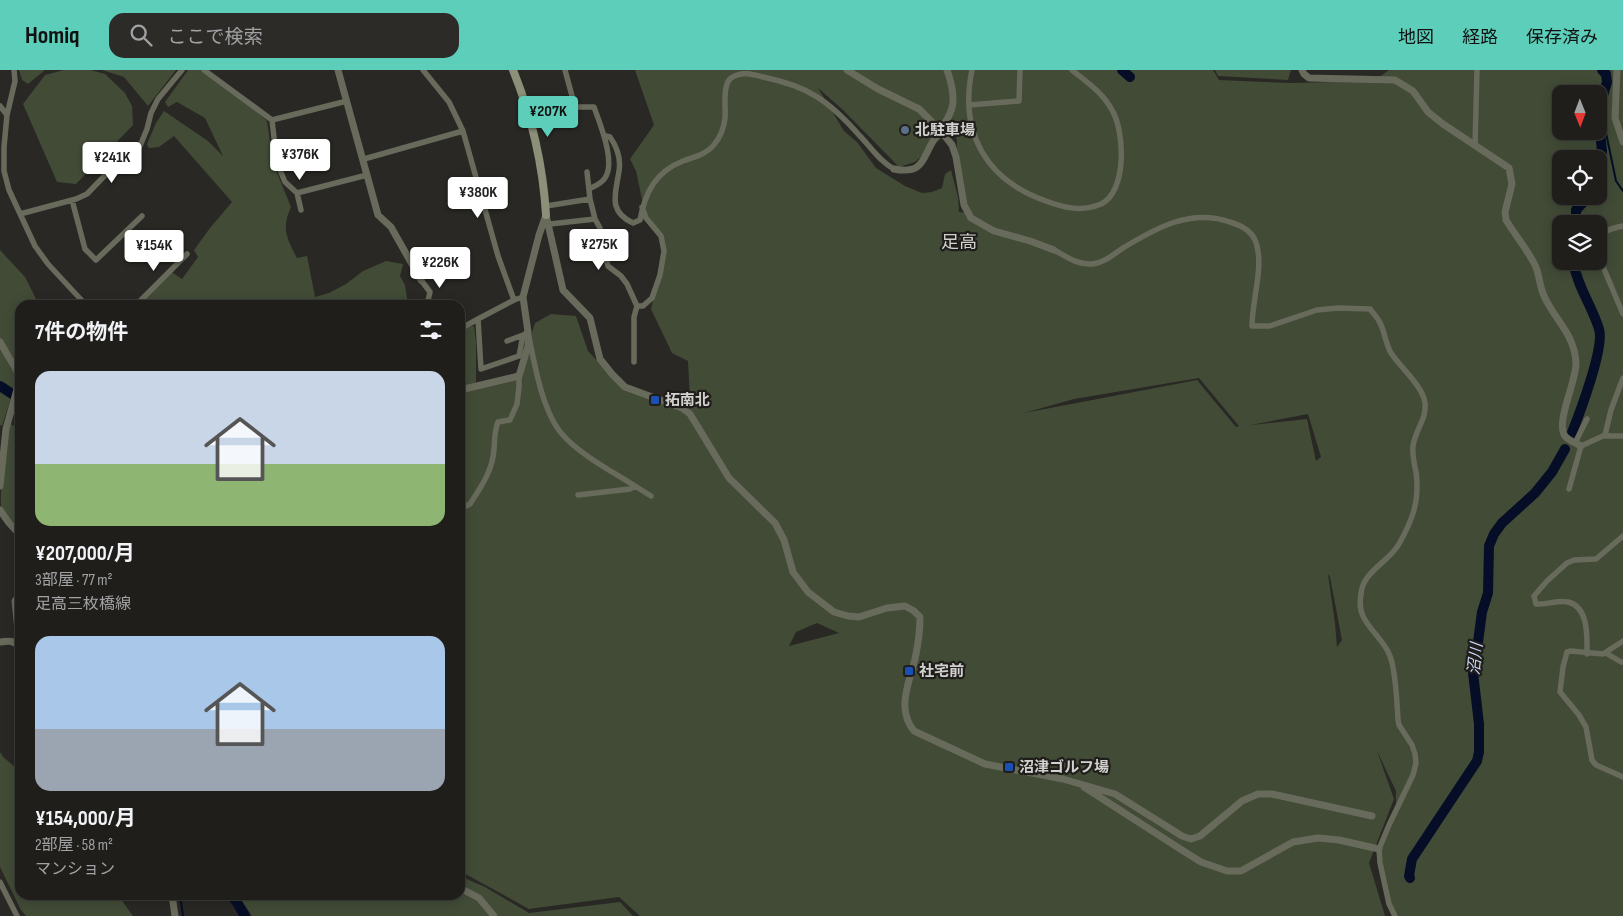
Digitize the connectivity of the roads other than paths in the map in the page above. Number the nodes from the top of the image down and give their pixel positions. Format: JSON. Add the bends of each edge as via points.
{"nodes":[{"id":1,"x":14,"y":70,"type":"edge"},
{"id":2,"x":182,"y":70,"type":"edge"},
{"id":3,"x":204,"y":70,"type":"edge"},
{"id":4,"x":338,"y":70,"type":"edge"},
{"id":5,"x":423,"y":70,"type":"edge"},
{"id":6,"x":513,"y":70,"type":"edge"},
{"id":7,"x":565,"y":70,"type":"edge"},
{"id":8,"x":846,"y":70,"type":"edge"},
{"id":9,"x":947,"y":70,"type":"edge"},
{"id":10,"x":972,"y":70,"type":"edge"},
{"id":11,"x":1020,"y":70,"type":"edge"},
{"id":12,"x":1072,"y":70,"type":"edge"},
{"id":13,"x":1302,"y":70,"type":"edge"},
{"id":14,"x":1477,"y":70,"type":"edge"},
{"id":15,"x":1617,"y":70,"type":"edge"},
{"id":16,"x":347,"y":102,"type":"junction"},
{"id":17,"x":969,"y":105,"type":"junction"},
{"id":18,"x":0,"y":106,"type":"edge"},
{"id":19,"x":575,"y":107,"type":"junction"},
{"id":20,"x":528,"y":112,"type":"junction"},
{"id":21,"x":7,"y":115,"type":"junction"},
{"id":22,"x":272,"y":120,"type":"junction"},
{"id":23,"x":463,"y":131,"type":"junction"},
{"id":24,"x":941,"y":131,"type":"junction"},
{"id":25,"x":606,"y":136,"type":"junction"},
{"id":26,"x":1623,"y":142,"type":"edge"},
{"id":27,"x":1475,"y":146,"type":"junction"},
{"id":28,"x":364,"y":159,"type":"junction"},
{"id":29,"x":894,"y":169,"type":"joint"},
{"id":30,"x":587,"y":172,"type":"dead end"},
{"id":31,"x":367,"y":175,"type":"junction"},
{"id":32,"x":589,"y":189,"type":"junction"},
{"id":33,"x":297,"y":193,"type":"junction"},
{"id":34,"x":590,"y":199,"type":"junction"},
{"id":35,"x":72,"y":200,"type":"junction"},
{"id":36,"x":546,"y":206,"type":"junction"},
{"id":37,"x":642,"y":207,"type":"junction"},
{"id":38,"x":301,"y":210,"type":"dead end"},
{"id":39,"x":20,"y":214,"type":"junction"},
{"id":40,"x":546,"y":215,"type":"junction"},
{"id":41,"x":142,"y":216,"type":"dead end"},
{"id":42,"x":595,"y":219,"type":"junction"},
{"id":43,"x":550,"y":224,"type":"junction"},
{"id":44,"x":1623,"y":226,"type":"edge"},
{"id":45,"x":1607,"y":230,"type":"edge"},
{"id":46,"x":1054,"y":250,"type":"joint"},
{"id":47,"x":187,"y":254,"type":"dead end"},
{"id":48,"x":1604,"y":270,"type":"edge"},
{"id":49,"x":421,"y":280,"type":"joint"},
{"id":50,"x":523,"y":297,"type":"junction"},
{"id":51,"x":81,"y":300,"type":"edge"},
{"id":52,"x":141,"y":300,"type":"edge"},
{"id":53,"x":429,"y":300,"type":"edge"},
{"id":54,"x":514,"y":300,"type":"junction"},
{"id":55,"x":636,"y":306,"type":"junction"},
{"id":56,"x":1622,"y":311,"type":"edge"},
{"id":57,"x":478,"y":319,"type":"junction"},
{"id":58,"x":465,"y":326,"type":"edge"},
{"id":59,"x":526,"y":334,"type":"junction"},
{"id":60,"x":507,"y":341,"type":"dead end"},
{"id":61,"x":0,"y":342,"type":"edge"},
{"id":62,"x":634,"y":362,"type":"dead end"},
{"id":63,"x":15,"y":370,"type":"edge"},
{"id":64,"x":519,"y":376,"type":"junction"},
{"id":65,"x":1623,"y":378,"type":"edge"},
{"id":66,"x":465,"y":389,"type":"edge"},
{"id":67,"x":15,"y":400,"type":"edge"},
{"id":68,"x":1586,"y":420,"type":"dead end"},
{"id":69,"x":1605,"y":436,"type":"junction"},
{"id":70,"x":1623,"y":436,"type":"edge"},
{"id":71,"x":1578,"y":444,"type":"junction"},
{"id":72,"x":0,"y":486,"type":"edge"},
{"id":73,"x":635,"y":486,"type":"junction"},
{"id":74,"x":1569,"y":489,"type":"dead end"},
{"id":75,"x":578,"y":495,"type":"dead end"},
{"id":76,"x":651,"y":496,"type":"dead end"},
{"id":77,"x":465,"y":506,"type":"edge"},
{"id":78,"x":0,"y":510,"type":"edge"},
{"id":79,"x":15,"y":530,"type":"edge"},
{"id":80,"x":1623,"y":536,"type":"edge"},
{"id":81,"x":0,"y":642,"type":"edge"},
{"id":82,"x":1623,"y":642,"type":"edge"},
{"id":83,"x":15,"y":644,"type":"edge"},
{"id":84,"x":1606,"y":653,"type":"junction"},
{"id":85,"x":1587,"y":654,"type":"junction"},
{"id":86,"x":1623,"y":662,"type":"edge"},
{"id":87,"x":1623,"y":777,"type":"edge"},
{"id":88,"x":1078,"y":783,"type":"junction"},
{"id":89,"x":1372,"y":816,"type":"dead end"},
{"id":90,"x":1379,"y":849,"type":"junction"},
{"id":91,"x":0,"y":882,"type":"edge"},
{"id":92,"x":465,"y":891,"type":"edge"},
{"id":93,"x":173,"y":900,"type":"edge"},
{"id":94,"x":17,"y":916,"type":"edge"},
{"id":95,"x":175,"y":916,"type":"edge"},
{"id":96,"x":494,"y":916,"type":"edge"},
{"id":97,"x":1394,"y":916,"type":"edge"}],
"edges":[{"from":1,"to":21,"type":"street","via":[[15,81]]},
{"from":2,"to":35,"type":"street","via":[[158,99],[140,146],[87,194]]},
{"from":3,"to":22,"type":"street"},
{"from":4,"to":16,"type":"street"},
{"from":5,"to":23,"type":"street","via":[[449,102]]},
{"from":6,"to":20,"type":"main road"},
{"from":7,"to":19,"type":"street"},
{"from":8,"to":24,"type":"street","via":[[920,109]]},
{"from":9,"to":24,"type":"street","via":[[952,86],[952,107]]},
{"from":10,"to":17,"type":"street"},
{"from":11,"to":17,"type":"street","via":[[1019,101]]},
{"from":12,"to":17,"type":"street","via":[[1093,86],[1113,110],[1121,140],[1120,174],[1110,199],[1100,204],[1079,209],[1064,208],[1022,191],[1004,179],[994,170],[976,140]]},
{"from":13,"to":27,"type":"street","via":[[1309,78],[1395,80],[1413,92],[1428,112]]},
{"from":14,"to":27,"type":"street"},
{"from":15,"to":26,"type":"street","via":[[1615,118]]},
{"from":16,"to":22,"type":"street"},
{"from":16,"to":28,"type":"street"},
{"from":18,"to":21,"type":"street"},
{"from":19,"to":20,"type":"street"},
{"from":19,"to":25,"type":"street","via":[[594,107]]},
{"from":20,"to":36,"type":"main road","via":[[537,143]]},
{"from":21,"to":39,"type":"street","via":[[4,171]]},
{"from":22,"to":33,"type":"street","via":[[277,163],[285,182]]},
{"from":23,"to":28,"type":"street"},
{"from":23,"to":54,"type":"street","via":[[498,256]]},
{"from":24,"to":29,"type":"street","via":[[918,166],[910,170]]},
{"from":24,"to":46,"type":"street","via":[[952,145],[964,205],[971,218],[994,231]]},
{"from":25,"to":32,"type":"street","via":[[609,172],[604,180]]},
{"from":25,"to":37,"type":"street","via":[[610,137],[619,155],[620,170],[614,194],[616,206],[625,219],[633,223],[640,220]]},
{"from":27,"to":71,"type":"street","via":[[1509,168],[1512,184],[1506,220],[1536,266],[1544,297],[1569,335],[1576,364],[1562,423],[1564,435]]},
{"from":28,"to":31,"type":"street"},
{"from":29,"to":37,"type":"street","via":[[819,96],[786,82],[739,74],[727,83],[725,119],[718,139],[704,153],[667,170],[652,184]]},
{"from":30,"to":32,"type":"street"},
{"from":31,"to":33,"type":"street"},
{"from":31,"to":49,"type":"street","via":[[378,215],[391,227]]},
{"from":32,"to":34,"type":"street"},
{"from":33,"to":38,"type":"street"},
{"from":34,"to":36,"type":"street"},
{"from":34,"to":42,"type":"street"},
{"from":35,"to":39,"type":"street"},
{"from":35,"to":41,"type":"street","via":[[86,249],[96,260]]},
{"from":36,"to":40,"type":"main road"},
{"from":37,"to":55,"type":"street","via":[[646,218],[661,236],[664,251],[652,298],[643,306]]},
{"from":39,"to":51,"type":"street","via":[[39,252]]},
{"from":40,"to":43,"type":"street"},
{"from":40,"to":50,"type":"street"},
{"from":42,"to":43,"type":"street"},
{"from":42,"to":55,"type":"street","via":[[608,266],[627,284]]},
{"from":43,"to":88,"type":"street","via":[[563,290],[590,318],[600,359],[625,387],[690,414],[729,478],[775,523],[784,540],[793,572],[808,592],[834,612],[848,616],[905,606],[920,617],[920,632],[904,703],[909,724],[914,730],[985,764]]},
{"from":44,"to":45,"type":"street"},
{"from":46,"to":90,"type":"street","via":[[1080,264],[1095,264],[1150,232],[1180,220],[1212,218],[1237,224],[1250,232],[1257,247],[1252,326],[1270,326],[1317,310],[1370,309],[1380,321],[1392,354],[1420,390],[1425,401],[1424,416],[1413,443],[1412,455],[1416,473],[1416,506],[1398,547],[1364,581],[1361,591],[1363,617],[1390,657],[1399,725],[1415,754],[1414,775]]},
{"from":47,"to":52,"type":"street"},
{"from":48,"to":56,"type":"street"},
{"from":49,"to":53,"type":"street","via":[[430,292]]},
{"from":50,"to":54,"type":"street"},
{"from":50,"to":59,"type":"street"},
{"from":54,"to":57,"type":"street"},
{"from":55,"to":62,"type":"street"},
{"from":57,"to":58,"type":"street"},
{"from":57,"to":59,"type":"street","via":[[481,369],[519,356]]},
{"from":59,"to":60,"type":"street"},
{"from":59,"to":64,"type":"street","via":[[528,346]]},
{"from":59,"to":73,"type":"street","via":[[538,380],[552,418],[562,434]]},
{"from":61,"to":63,"type":"street"},
{"from":64,"to":66,"type":"street"},
{"from":64,"to":77,"type":"street","via":[[517,404],[510,420],[498,422],[494,433],[490,472],[470,504]]},
{"from":65,"to":69,"type":"street","via":[[1610,410]]},
{"from":67,"to":72,"type":"street","via":[[6,429]]},
{"from":68,"to":71,"type":"street"},
{"from":69,"to":70,"type":"street"},
{"from":69,"to":71,"type":"street"},
{"from":71,"to":74,"type":"street"},
{"from":73,"to":75,"type":"street"},
{"from":73,"to":76,"type":"street"},
{"from":78,"to":79,"type":"street"},
{"from":80,"to":85,"type":"street","via":[[1596,559],[1567,563],[1534,596],[1536,604],[1568,602],[1579,610],[1586,624]]},
{"from":81,"to":83,"type":"street"},
{"from":82,"to":84,"type":"street"},
{"from":84,"to":85,"type":"street"},
{"from":84,"to":86,"type":"street"},
{"from":85,"to":87,"type":"street","via":[[1567,652],[1560,692],[1586,727],[1592,760]]},
{"from":88,"to":89,"type":"street","via":[[1115,794],[1191,839],[1200,836],[1242,802],[1258,794],[1272,794]]},
{"from":88,"to":90,"type":"street","via":[[1201,862],[1227,871],[1241,871],[1293,842],[1318,838]]},
{"from":90,"to":97,"type":"street","via":[[1388,904]]},
{"from":91,"to":94,"type":"street"},
{"from":92,"to":96,"type":"street","via":[[479,898]]},
{"from":93,"to":95,"type":"street"}]}
